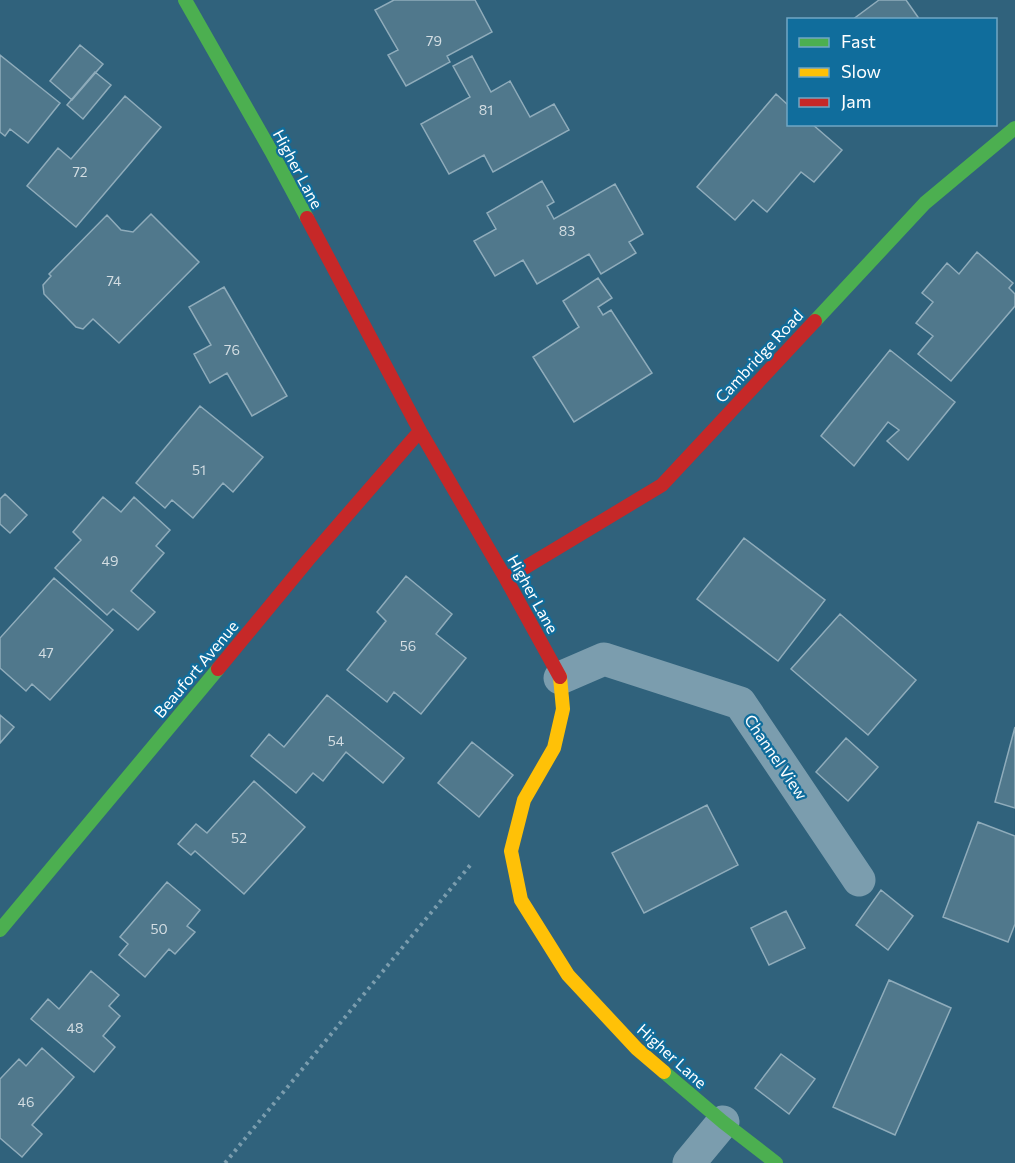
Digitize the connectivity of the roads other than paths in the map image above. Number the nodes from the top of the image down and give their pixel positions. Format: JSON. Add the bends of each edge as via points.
{"nodes":[{"id":1,"x":184,"y":0,"type":"edge"},
{"id":2,"x":1015,"y":128,"type":"edge"},
{"id":3,"x":420,"y":431,"type":"junction"},
{"id":4,"x":506,"y":579,"type":"junction"},
{"id":5,"x":560,"y":678,"type":"junction"},
{"id":6,"x":859,"y":880,"type":"dead end"},
{"id":7,"x":0,"y":930,"type":"edge"},
{"id":8,"x":723,"y":1122,"type":"junction"},
{"id":9,"x":689,"y":1163,"type":"edge"},
{"id":10,"x":776,"y":1163,"type":"edge"}],
"edges":[{"from":1,"to":3,"type":"street","name":"Higher Lane","via":[[271,151]]},
{"from":2,"to":4,"type":"street","name":"Cambridge Road","via":[[925,203],[662,485]]},
{"from":3,"to":4,"type":"street","name":"Higher Lane"},
{"from":3,"to":7,"type":"street","name":"Beaufort Avenue"},
{"from":4,"to":5,"type":"street","name":"Higher Lane"},
{"from":5,"to":6,"type":"street","name":"Channel View","via":[[604,659],[740,703]]},
{"from":5,"to":8,"type":"street","name":"Higher Lane","via":[[563,710],[554,748],[524,800],[511,851],[521,900],[568,975],[637,1049]]},
{"from":8,"to":9,"type":"street"},
{"from":8,"to":10,"type":"street","name":"Higher Lane"}]}
